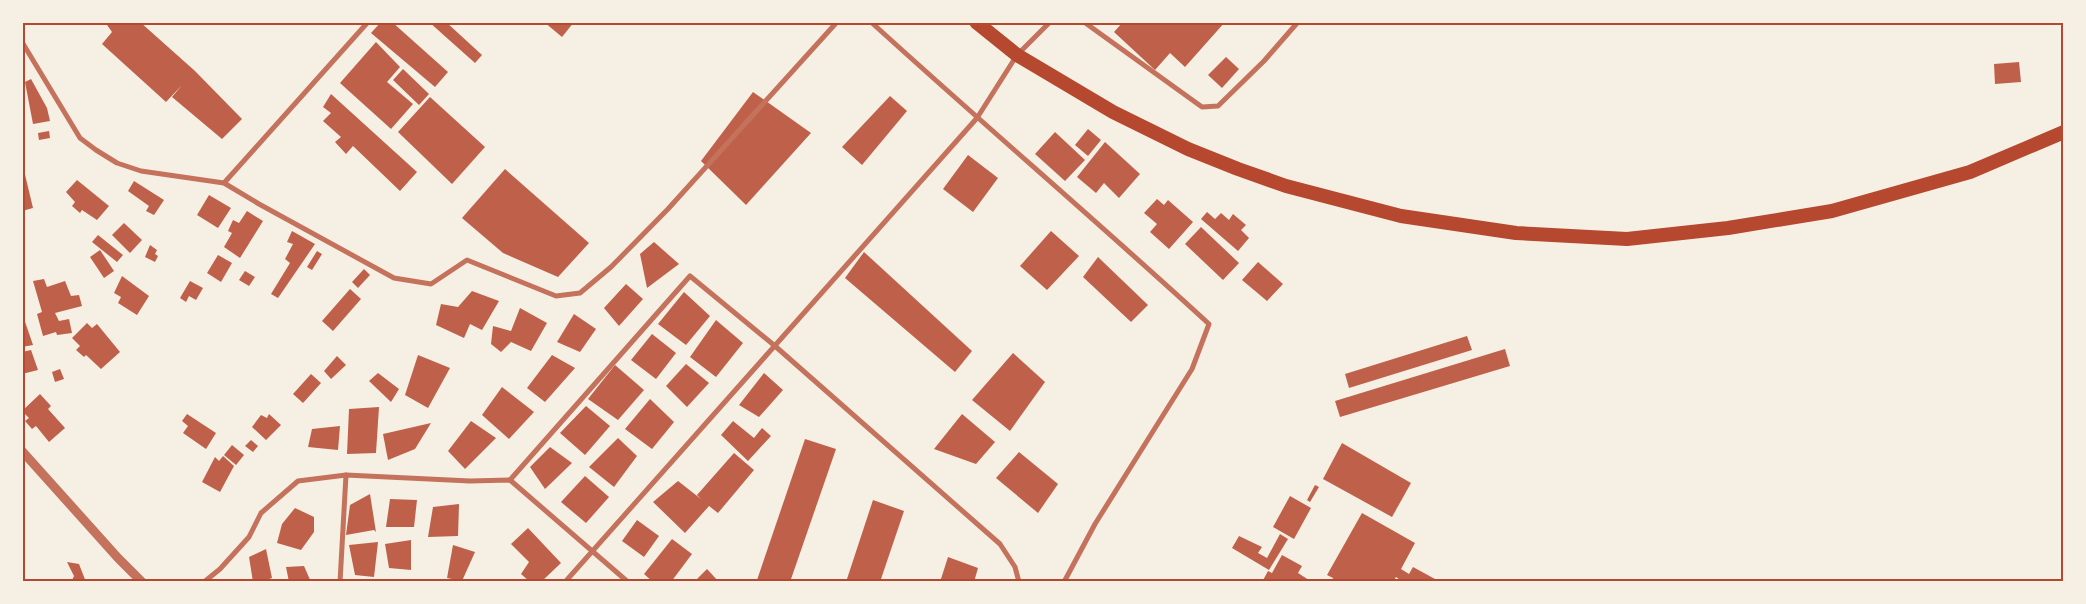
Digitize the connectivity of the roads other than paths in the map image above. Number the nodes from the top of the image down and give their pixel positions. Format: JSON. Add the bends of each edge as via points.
{"nodes":[{"id":1,"x":368,"y":22,"type":"edge"},
{"id":2,"x":837,"y":22,"type":"edge"},
{"id":3,"x":871,"y":22,"type":"edge"},
{"id":4,"x":976,"y":22,"type":"edge"},
{"id":5,"x":1050,"y":22,"type":"edge"},
{"id":6,"x":1084,"y":22,"type":"edge"},
{"id":7,"x":1298,"y":22,"type":"edge"},
{"id":8,"x":22,"y":42,"type":"edge"},
{"id":9,"x":1017,"y":55,"type":"junction"},
{"id":10,"x":977,"y":118,"type":"junction"},
{"id":11,"x":2064,"y":132,"type":"edge"},
{"id":12,"x":224,"y":183,"type":"junction"},
{"id":13,"x":775,"y":346,"type":"junction"},
{"id":14,"x":22,"y":451,"type":"edge"},
{"id":15,"x":346,"y":475,"type":"junction"},
{"id":16,"x":510,"y":480,"type":"junction"},
{"id":17,"x":591,"y":551,"type":"junction"},
{"id":18,"x":142,"y":582,"type":"edge"},
{"id":19,"x":204,"y":582,"type":"edge"},
{"id":20,"x":340,"y":582,"type":"edge"},
{"id":21,"x":565,"y":582,"type":"edge"},
{"id":22,"x":628,"y":582,"type":"edge"},
{"id":23,"x":1019,"y":582,"type":"edge"},
{"id":24,"x":1064,"y":582,"type":"edge"}],
"edges":[{"from":1,"to":12,"type":"street"},
{"from":2,"to":12,"type":"street","via":[[668,208],[611,268],[580,293],[556,296],[467,260],[432,284],[394,278]]},
{"from":3,"to":10,"type":"street"},
{"from":4,"to":9,"type":"highway"},
{"from":5,"to":9,"type":"street"},
{"from":6,"to":7,"type":"street","via":[[1202,107],[1218,106],[1264,62]]},
{"from":8,"to":12,"type":"street","via":[[80,138],[96,150],[117,163],[141,171]]},
{"from":9,"to":10,"type":"street"},
{"from":9,"to":11,"type":"highway","via":[[1113,112],[1188,149],[1286,186],[1401,216],[1516,233],[1627,238],[1728,228],[1832,211],[1970,172]]},
{"from":10,"to":13,"type":"street"},
{"from":10,"to":24,"type":"street","via":[[1113,235],[1209,324],[1192,369],[1095,524]]},
{"from":13,"to":16,"type":"street","via":[[690,276]]},
{"from":13,"to":17,"type":"street"},
{"from":13,"to":23,"type":"street","via":[[1000,544],[1015,568]]},
{"from":14,"to":18,"type":"street"},
{"from":15,"to":16,"type":"street"},
{"from":15,"to":19,"type":"street","via":[[298,481],[261,513],[249,537]]},
{"from":15,"to":20,"type":"street"},
{"from":16,"to":17,"type":"street"},
{"from":17,"to":21,"type":"street"},
{"from":17,"to":22,"type":"street"}]}
